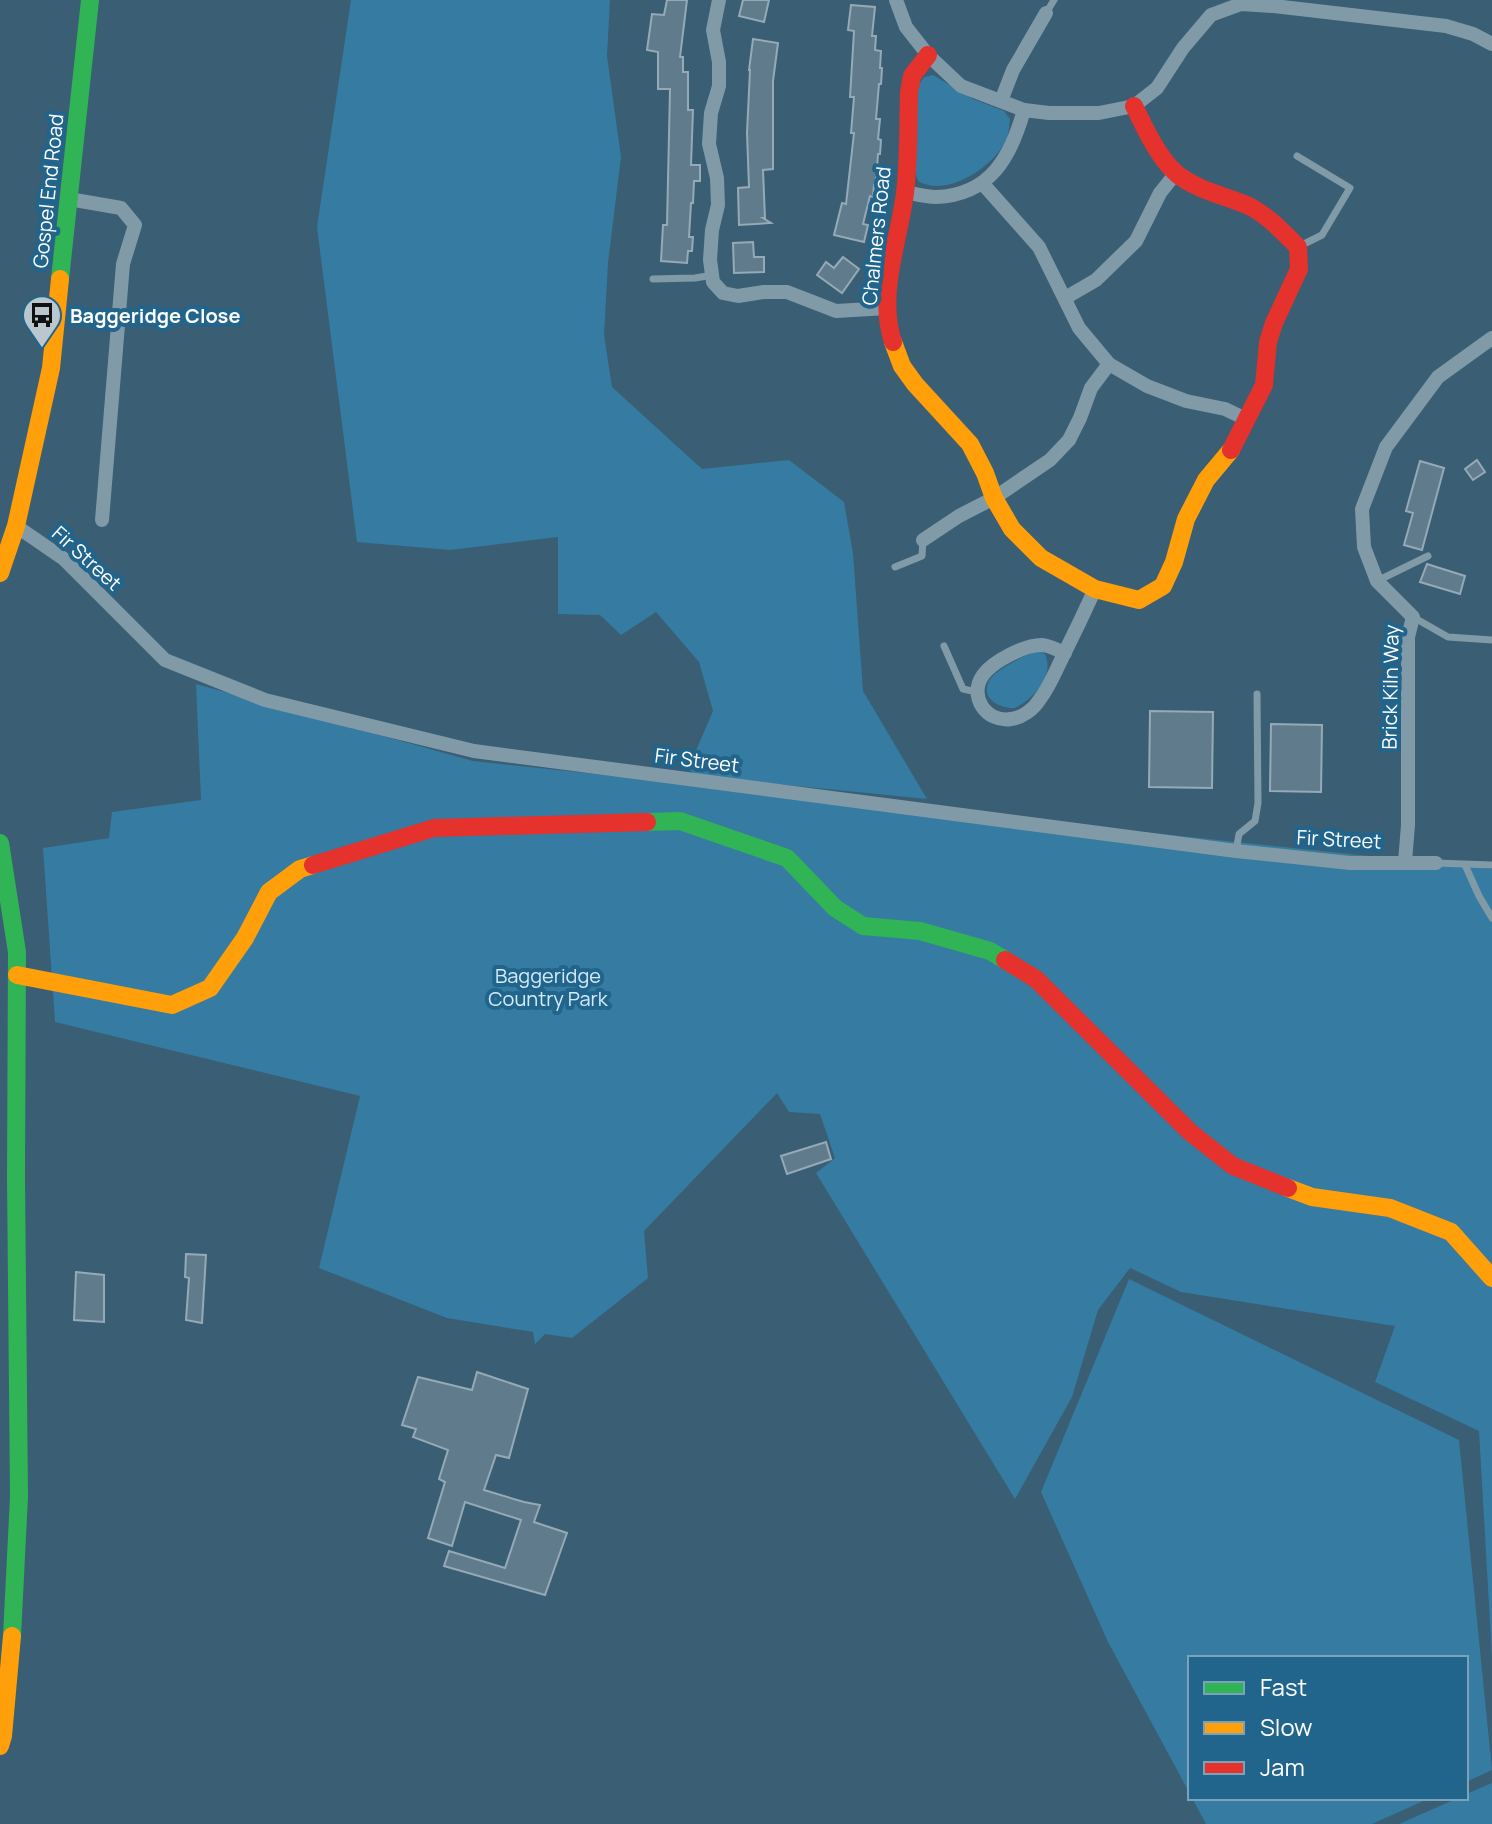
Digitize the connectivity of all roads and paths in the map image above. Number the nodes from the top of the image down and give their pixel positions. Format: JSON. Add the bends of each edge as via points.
{"nodes":[{"id":1,"x":90,"y":0,"type":"edge"},
{"id":2,"x":719,"y":0,"type":"edge"},
{"id":3,"x":896,"y":0,"type":"edge"},
{"id":4,"x":1050,"y":7,"type":"edge"},
{"id":5,"x":1492,"y":44,"type":"edge"},
{"id":6,"x":928,"y":55,"type":"junction"},
{"id":7,"x":1001,"y":101,"type":"junction"},
{"id":8,"x":1134,"y":106,"type":"junction"},
{"id":9,"x":1024,"y":110,"type":"junction"},
{"id":10,"x":1297,"y":156,"type":"dead end"},
{"id":11,"x":1176,"y":173,"type":"junction"},
{"id":12,"x":983,"y":184,"type":"junction"},
{"id":13,"x":905,"y":192,"type":"junction"},
{"id":14,"x":69,"y":199,"type":"junction"},
{"id":15,"x":1298,"y":247,"type":"junction"},
{"id":16,"x":713,"y":275,"type":"junction"},
{"id":17,"x":653,"y":279,"type":"dead end"},
{"id":18,"x":1065,"y":298,"type":"junction"},
{"id":19,"x":888,"y":308,"type":"junction"},
{"id":20,"x":1492,"y":338,"type":"edge"},
{"id":21,"x":1109,"y":364,"type":"junction"},
{"id":22,"x":1248,"y":420,"type":"junction"},
{"id":23,"x":994,"y":498,"type":"junction"},
{"id":24,"x":102,"y":520,"type":"dead end"},
{"id":25,"x":16,"y":526,"type":"junction"},
{"id":26,"x":923,"y":540,"type":"joint"},
{"id":27,"x":1428,"y":556,"type":"dead end"},
{"id":28,"x":895,"y":567,"type":"dead end"},
{"id":29,"x":0,"y":573,"type":"edge"},
{"id":30,"x":1377,"y":581,"type":"junction"},
{"id":31,"x":1095,"y":589,"type":"junction"},
{"id":32,"x":1413,"y":617,"type":"junction"},
{"id":33,"x":1492,"y":640,"type":"edge"},
{"id":34,"x":944,"y":646,"type":"dead end"},
{"id":35,"x":1065,"y":653,"type":"junction"},
{"id":36,"x":977,"y":692,"type":"junction"},
{"id":37,"x":1257,"y":694,"type":"dead end"},
{"id":38,"x":0,"y":843,"type":"edge"},
{"id":39,"x":1236,"y":851,"type":"junction"},
{"id":40,"x":1405,"y":862,"type":"junction"},
{"id":41,"x":1436,"y":863,"type":"joint"},
{"id":42,"x":1465,"y":865,"type":"junction"},
{"id":43,"x":1492,"y":865,"type":"edge"},
{"id":44,"x":1492,"y":918,"type":"edge"},
{"id":45,"x":8,"y":945,"type":"edge"},
{"id":46,"x":17,"y":975,"type":"junction"},
{"id":47,"x":1492,"y":1278,"type":"edge"},
{"id":48,"x":0,"y":1746,"type":"edge"}],
"edges":[{"from":1,"to":14,"type":"street","name":"Gospel End Road"},
{"from":2,"to":16,"type":"street","via":[[713,30],[719,86],[709,144],[718,205],[712,230]]},
{"from":3,"to":6,"type":"street","via":[[906,27]]},
{"from":4,"to":7,"type":"street"},
{"from":5,"to":8,"type":"street","via":[[1446,26],[1241,4],[1211,15],[1157,88]]},
{"from":6,"to":7,"type":"street","via":[[961,86]]},
{"from":6,"to":13,"type":"street","name":"Chalmers Road","via":[[912,76]]},
{"from":7,"to":9,"type":"street"},
{"from":8,"to":9,"type":"street","via":[[1099,113]]},
{"from":8,"to":11,"type":"street"},
{"from":9,"to":12,"type":"street","via":[[1016,139]]},
{"from":10,"to":15,"type":"lane","via":[[1350,188],[1322,235]]},
{"from":11,"to":15,"type":"street","via":[[1252,208]]},
{"from":11,"to":18,"type":"street","via":[[1136,241],[1096,280]]},
{"from":12,"to":13,"type":"street","via":[[936,197]]},
{"from":12,"to":18,"type":"street","via":[[1039,247]]},
{"from":13,"to":19,"type":"street","name":"Chalmers Road"},
{"from":14,"to":24,"type":"street","via":[[121,208],[135,225],[123,264]]},
{"from":14,"to":25,"type":"street","name":"Gospel End Road","via":[[51,368]]},
{"from":15,"to":22,"type":"street","name":"Chalmers Road","via":[[1299,269],[1274,323],[1264,385]]},
{"from":16,"to":17,"type":"lane"},
{"from":16,"to":19,"type":"street","via":[[723,293],[738,296],[787,292],[836,311]]},
{"from":18,"to":21,"type":"street","via":[[1079,328]]},
{"from":19,"to":23,"type":"street","name":"Chalmers Road","via":[[902,366],[970,444]]},
{"from":20,"to":30,"type":"street","name":"Brick Kiln Way","via":[[1438,377],[1386,447],[1362,509],[1364,547]]},
{"from":21,"to":22,"type":"street","via":[[1147,386]]},
{"from":21,"to":23,"type":"street","via":[[1091,388],[1069,440],[1050,460]]},
{"from":22,"to":31,"type":"street","name":"Chalmers Road","via":[[1186,519],[1163,586],[1139,600]]},
{"from":23,"to":26,"type":"street"},
{"from":23,"to":31,"type":"street","name":"Chalmers Road","via":[[1012,529],[1041,558]]},
{"from":25,"to":29,"type":"street","name":"Gospel End Road"},
{"from":25,"to":39,"type":"street","name":"Fir Street","via":[[64,559],[165,660],[265,700],[474,751]]},
{"from":26,"to":28,"type":"lane","via":[[922,556]]},
{"from":27,"to":30,"type":"lane"},
{"from":30,"to":32,"type":"street","name":"Brick Kiln Way"},
{"from":31,"to":35,"type":"street"},
{"from":32,"to":33,"type":"lane","via":[[1448,637]]},
{"from":32,"to":40,"type":"street","name":"Brick Kiln Way","via":[[1408,637]]},
{"from":34,"to":36,"type":"lane","via":[[963,689]]},
{"from":35,"to":36,"type":"street","via":[[1045,645],[1027,646],[996,663],[982,676]]},
{"from":35,"to":36,"type":"street","via":[[1040,700],[1026,714],[996,719],[986,713]]},
{"from":37,"to":39,"type":"lane","via":[[1258,803],[1255,821],[1239,834]]},
{"from":38,"to":45,"type":"street"},
{"from":39,"to":40,"type":"street","name":"Fir Street","via":[[1350,863]]},
{"from":40,"to":41,"type":"street","name":"Fir Street"},
{"from":41,"to":42,"type":"lane"},
{"from":42,"to":43,"type":"lane"},
{"from":42,"to":44,"type":"lane"},
{"from":45,"to":46,"type":"street"},
{"from":46,"to":47,"type":"street","via":[[172,1005],[210,988],[269,892],[300,869],[434,828],[680,821],[787,858],[835,908],[863,926],[920,931],[990,951],[1036,979],[1190,1132],[1233,1166],[1312,1197],[1390,1208],[1451,1232]]},
{"from":46,"to":48,"type":"street","via":[[19,1497]]}]}
